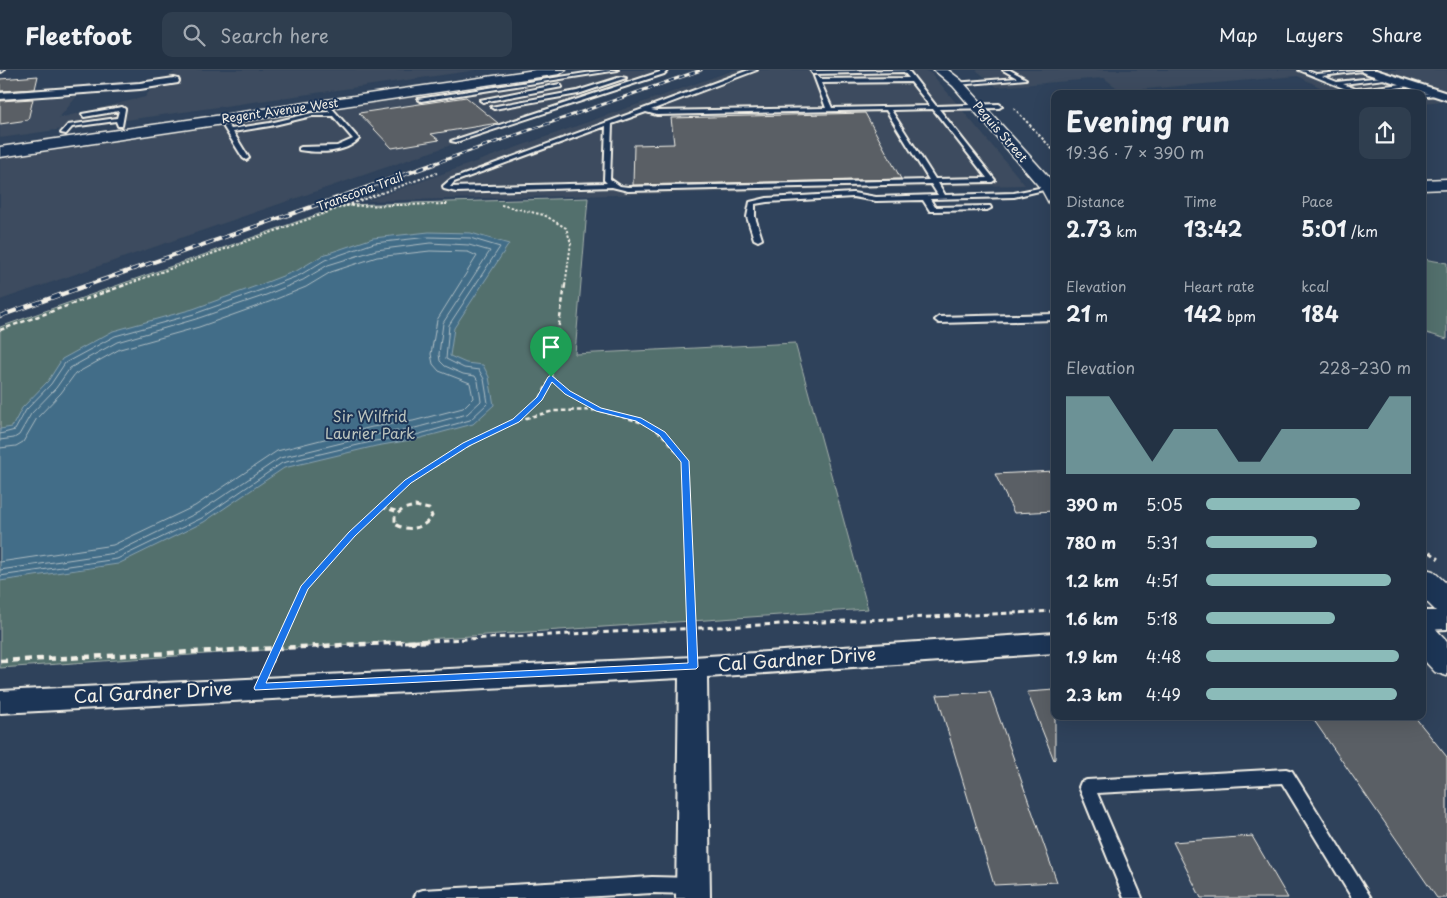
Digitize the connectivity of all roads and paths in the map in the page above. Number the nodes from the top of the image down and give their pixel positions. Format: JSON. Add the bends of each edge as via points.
{"nodes":[{"id":1,"x":512,"y":70,"type":"edge"},
{"id":2,"x":560,"y":70,"type":"edge"},
{"id":3,"x":615,"y":70,"type":"edge"},
{"id":4,"x":663,"y":70,"type":"edge"},
{"id":5,"x":754,"y":70,"type":"edge"},
{"id":6,"x":940,"y":70,"type":"edge"},
{"id":7,"x":1006,"y":70,"type":"edge"},
{"id":8,"x":1302,"y":70,"type":"edge"},
{"id":9,"x":1367,"y":70,"type":"edge"},
{"id":10,"x":906,"y":71,"type":"edge"},
{"id":11,"x":813,"y":72,"type":"edge"},
{"id":12,"x":538,"y":74,"type":"edge"},
{"id":13,"x":579,"y":75,"type":"junction"},
{"id":14,"x":1314,"y":75,"type":"junction"},
{"id":15,"x":632,"y":76,"type":"dead end"},
{"id":16,"x":960,"y":76,"type":"edge"},
{"id":17,"x":1390,"y":78,"type":"junction"},
{"id":18,"x":912,"y":80,"type":"junction"},
{"id":19,"x":174,"y":81,"type":"dead end"},
{"id":20,"x":818,"y":81,"type":"junction"},
{"id":21,"x":983,"y":83,"type":"junction"},
{"id":22,"x":1336,"y":83,"type":"junction"},
{"id":23,"x":1412,"y":85,"type":"junction"},
{"id":24,"x":560,"y":86,"type":"junction"},
{"id":25,"x":598,"y":86,"type":"junction"},
{"id":26,"x":467,"y":88,"type":"junction"},
{"id":27,"x":1353,"y":90,"type":"edge"},
{"id":28,"x":1364,"y":90,"type":"edge"},
{"id":29,"x":578,"y":92,"type":"junction"},
{"id":30,"x":597,"y":95,"type":"junction"},
{"id":31,"x":1426,"y":95,"type":"edge"},
{"id":32,"x":1442,"y":95,"type":"edge"},
{"id":33,"x":0,"y":96,"type":"edge"},
{"id":34,"x":422,"y":99,"type":"dead end"},
{"id":35,"x":484,"y":100,"type":"junction"},
{"id":36,"x":978,"y":106,"type":"junction"},
{"id":37,"x":494,"y":107,"type":"junction"},
{"id":38,"x":888,"y":108,"type":"junction"},
{"id":39,"x":933,"y":108,"type":"junction"},
{"id":40,"x":334,"y":109,"type":"junction"},
{"id":41,"x":646,"y":110,"type":"junction"},
{"id":42,"x":830,"y":110,"type":"junction"},
{"id":43,"x":1002,"y":110,"type":"joint"},
{"id":44,"x":501,"y":112,"type":"dead end"},
{"id":45,"x":84,"y":115,"type":"dead end"},
{"id":46,"x":247,"y":117,"type":"junction"},
{"id":47,"x":508,"y":117,"type":"dead end"},
{"id":48,"x":515,"y":121,"type":"junction"},
{"id":49,"x":120,"y":122,"type":"junction"},
{"id":50,"x":609,"y":123,"type":"junction"},
{"id":51,"x":225,"y":125,"type":"junction"},
{"id":52,"x":454,"y":141,"type":"dead end"},
{"id":53,"x":0,"y":142,"type":"edge"},
{"id":54,"x":1051,"y":148,"type":"edge"},
{"id":55,"x":301,"y":150,"type":"dead end"},
{"id":56,"x":0,"y":152,"type":"edge"},
{"id":57,"x":246,"y":158,"type":"dead end"},
{"id":58,"x":1447,"y":172,"type":"edge"},
{"id":59,"x":438,"y":173,"type":"dead end"},
{"id":60,"x":1426,"y":173,"type":"edge"},
{"id":61,"x":933,"y":183,"type":"junction"},
{"id":62,"x":1426,"y":184,"type":"edge"},
{"id":63,"x":1447,"y":184,"type":"edge"},
{"id":64,"x":613,"y":185,"type":"junction"},
{"id":65,"x":1051,"y":191,"type":"edge"},
{"id":66,"x":1051,"y":194,"type":"edge"},
{"id":67,"x":1051,"y":194,"type":"edge"},
{"id":68,"x":1014,"y":195,"type":"junction"},
{"id":69,"x":943,"y":197,"type":"junction"},
{"id":70,"x":925,"y":198,"type":"junction"},
{"id":71,"x":455,"y":204,"type":"dead end"},
{"id":72,"x":494,"y":204,"type":"dead end"},
{"id":73,"x":346,"y":206,"type":"junction"},
{"id":74,"x":987,"y":208,"type":"dead end"},
{"id":75,"x":758,"y":239,"type":"dead end"},
{"id":76,"x":1051,"y":317,"type":"edge"},
{"id":77,"x":938,"y":320,"type":"dead end"},
{"id":78,"x":0,"y":330,"type":"edge"},
{"id":79,"x":551,"y":377,"type":"junction"},
{"id":80,"x":599,"y":410,"type":"junction"},
{"id":81,"x":516,"y":421,"type":"junction"},
{"id":82,"x":381,"y":507,"type":"junction"},
{"id":83,"x":399,"y":512,"type":"junction"},
{"id":84,"x":1426,"y":555,"type":"edge"},
{"id":85,"x":1432,"y":569,"type":"edge"},
{"id":86,"x":1447,"y":603,"type":"edge"},
{"id":87,"x":1051,"y":611,"type":"edge"},
{"id":88,"x":1447,"y":620,"type":"edge"},
{"id":89,"x":1426,"y":621,"type":"edge"},
{"id":90,"x":691,"y":629,"type":"junction"},
{"id":91,"x":1426,"y":639,"type":"edge"},
{"id":92,"x":1051,"y":644,"type":"edge"},
{"id":93,"x":277,"y":648,"type":"junction"},
{"id":94,"x":0,"y":661,"type":"edge"},
{"id":95,"x":1447,"y":663,"type":"edge"},
{"id":96,"x":693,"y":667,"type":"junction"},
{"id":97,"x":259,"y":688,"type":"junction"},
{"id":98,"x":0,"y":702,"type":"edge"},
{"id":99,"x":693,"y":892,"type":"edge"},
{"id":100,"x":423,"y":898,"type":"edge"},
{"id":101,"x":1133,"y":898,"type":"edge"},
{"id":102,"x":1362,"y":898,"type":"edge"}],
"edges":[{"from":1,"to":46,"type":"main road","name":"Regent Avenue West"},
{"from":2,"to":12,"type":"main road","name":"Regent Avenue West"},
{"from":3,"to":13,"type":"lane"},
{"from":4,"to":30,"type":"lane"},
{"from":5,"to":41,"type":"lane"},
{"from":6,"to":16,"type":"main road","name":"Peguis Street"},
{"from":7,"to":21,"type":"lane","via":[[1023,79]]},
{"from":8,"to":14,"type":"lane"},
{"from":9,"to":14,"type":"lane"},
{"from":9,"to":17,"type":"street"},
{"from":10,"to":11,"type":"lane"},
{"from":10,"to":18,"type":"lane"},
{"from":11,"to":20,"type":"lane"},
{"from":12,"to":13,"type":"lane"},
{"from":12,"to":24,"type":"lane"},
{"from":12,"to":26,"type":"main road","name":"Regent Avenue West"},
{"from":13,"to":25,"type":"lane"},
{"from":14,"to":22,"type":"lane"},
{"from":15,"to":25,"type":"lane"},
{"from":16,"to":21,"type":"main road","name":"Peguis Street"},
{"from":16,"to":36,"type":"main road","name":"Peguis Street"},
{"from":17,"to":22,"type":"lane"},
{"from":17,"to":23,"type":"street"},
{"from":18,"to":20,"type":"lane"},
{"from":18,"to":39,"type":"lane"},
{"from":19,"to":33,"type":"street"},
{"from":20,"to":42,"type":"lane"},
{"from":21,"to":43,"type":"main road","name":"Peguis Street"},
{"from":21,"to":54,"type":"path"},
{"from":22,"to":27,"type":"lane"},
{"from":23,"to":28,"type":"lane"},
{"from":23,"to":32,"type":"street"},
{"from":24,"to":29,"type":"lane"},
{"from":24,"to":35,"type":"lane"},
{"from":25,"to":29,"type":"lane"},
{"from":26,"to":34,"type":"lane"},
{"from":26,"to":35,"type":"lane"},
{"from":26,"to":40,"type":"main road","name":"Regent Avenue West"},
{"from":29,"to":30,"type":"lane"},
{"from":29,"to":37,"type":"lane"},
{"from":30,"to":48,"type":"lane"},
{"from":31,"to":32,"type":"lane"},
{"from":35,"to":37,"type":"lane"},
{"from":36,"to":39,"type":"lane"},
{"from":36,"to":43,"type":"lane"},
{"from":36,"to":65,"type":"main road","name":"Peguis Street"},
{"from":37,"to":44,"type":"lane"},
{"from":38,"to":39,"type":"lane"},
{"from":38,"to":42,"type":"lane"},
{"from":38,"to":61,"type":"lane"},
{"from":39,"to":61,"type":"lane","via":[[992,180]]},
{"from":40,"to":46,"type":"main road","name":"Regent Avenue West"},
{"from":40,"to":46,"type":"lane","via":[[275,123]]},
{"from":40,"to":55,"type":"lane","via":[[356,139],[350,145],[333,149]]},
{"from":41,"to":42,"type":"lane","via":[[657,113]]},
{"from":41,"to":50,"type":"lane"},
{"from":45,"to":49,"type":"lane","via":[[122,109]]},
{"from":46,"to":49,"type":"main road","name":"Regent Avenue West"},
{"from":46,"to":51,"type":"main road","name":"Regent Avenue West"},
{"from":46,"to":51,"type":"lane"},
{"from":47,"to":48,"type":"lane"},
{"from":48,"to":52,"type":"lane"},
{"from":49,"to":53,"type":"main road","name":"Regent Avenue West"},
{"from":50,"to":64,"type":"lane","via":[[607,180]]},
{"from":50,"to":64,"type":"lane","via":[[452,181],[446,186],[456,190]]},
{"from":51,"to":56,"type":"main road","name":"Regent Avenue West"},
{"from":51,"to":57,"type":"lane"},
{"from":58,"to":60,"type":"main road"},
{"from":59,"to":73,"type":"path","name":"Transcona Trail"},
{"from":61,"to":64,"type":"lane","via":[[628,189]]},
{"from":61,"to":69,"type":"lane"},
{"from":62,"to":63,"type":"main road"},
{"from":66,"to":68,"type":"lane"},
{"from":67,"to":68,"type":"lane"},
{"from":68,"to":69,"type":"lane"},
{"from":69,"to":70,"type":"lane"},
{"from":70,"to":74,"type":"lane","via":[[933,210]]},
{"from":70,"to":75,"type":"lane","via":[[876,199],[853,195],[767,200],[752,204]]},
{"from":71,"to":73,"type":"path"},
{"from":72,"to":79,"type":"path","via":[[522,207],[546,215],[566,229],[571,244]]},
{"from":73,"to":78,"type":"path","name":"Transcona Trail"},
{"from":76,"to":77,"type":"lane"},
{"from":79,"to":80,"type":"path","via":[[568,392]]},
{"from":79,"to":81,"type":"path","via":[[540,398]]},
{"from":80,"to":81,"type":"path","via":[[554,411]]},
{"from":80,"to":90,"type":"path","via":[[638,420],[654,429],[685,461]]},
{"from":81,"to":82,"type":"path","via":[[466,445],[408,482]]},
{"from":82,"to":83,"type":"path"},
{"from":82,"to":93,"type":"path","via":[[304,588]]},
{"from":83,"to":83,"type":"path","via":[[394,520],[403,528],[421,526],[432,516],[429,509],[421,506]]},
{"from":84,"to":85,"type":"path"},
{"from":85,"to":86,"type":"main road"},
{"from":87,"to":90,"type":"path"},
{"from":88,"to":89,"type":"street"},
{"from":90,"to":93,"type":"path"},
{"from":90,"to":96,"type":"path"},
{"from":91,"to":95,"type":"main road"},
{"from":92,"to":96,"type":"street","name":"Cal Gardner Drive"},
{"from":93,"to":94,"type":"path"},
{"from":93,"to":97,"type":"path"},
{"from":96,"to":97,"type":"street","name":"Cal Gardner Drive"},
{"from":96,"to":99,"type":"street"},
{"from":97,"to":98,"type":"street","name":"Cal Gardner Drive"},
{"from":99,"to":100,"type":"lane","via":[[652,885]]},
{"from":101,"to":102,"type":"lane","via":[[1087,787],[1286,776]]}]}
